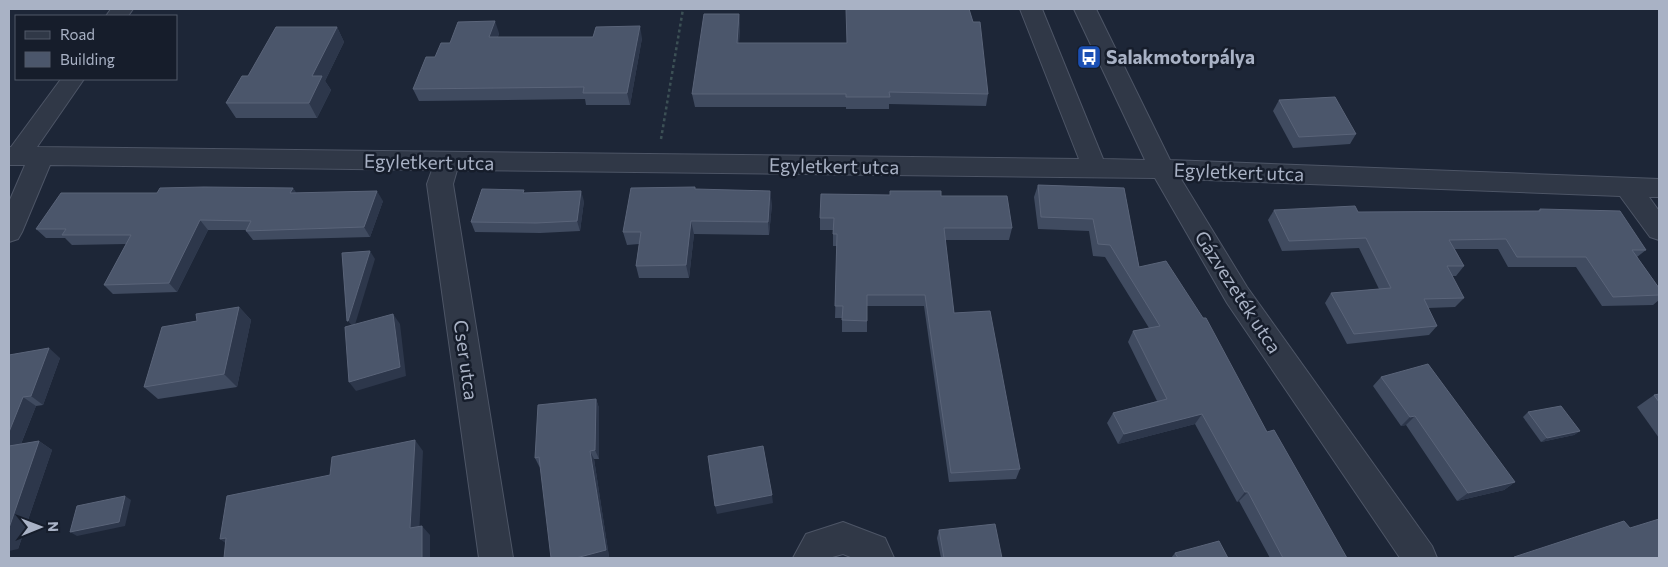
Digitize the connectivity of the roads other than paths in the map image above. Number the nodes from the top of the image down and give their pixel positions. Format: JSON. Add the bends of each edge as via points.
{"nodes":[{"id":1,"x":1031,"y":9,"type":"edge"},
{"id":2,"x":1086,"y":9,"type":"edge"},
{"id":3,"x":72,"y":80,"type":"edge"},
{"id":4,"x":23,"y":157,"type":"edge"},
{"id":5,"x":448,"y":163,"type":"junction"},
{"id":6,"x":1095,"y":169,"type":"junction"},
{"id":7,"x":1162,"y":170,"type":"junction"},
{"id":8,"x":1627,"y":186,"type":"junction"},
{"id":9,"x":1659,"y":188,"type":"edge"},
{"id":10,"x":1659,"y":230,"type":"edge"},
{"id":11,"x":9,"y":232,"type":"edge"},
{"id":12,"x":496,"y":558,"type":"edge"},
{"id":13,"x":810,"y":558,"type":"edge"},
{"id":14,"x":877,"y":558,"type":"edge"},
{"id":15,"x":1420,"y":558,"type":"edge"}],
"edges":[{"from":1,"to":6,"type":"street"},
{"from":2,"to":7,"type":"street","name":"Gázvezeték utca"},
{"from":3,"to":4,"type":"street"},
{"from":4,"to":5,"type":"street","name":"Egyletkert utca"},
{"from":4,"to":11,"type":"street"},
{"from":5,"to":6,"type":"street","name":"Egyletkert utca"},
{"from":5,"to":12,"type":"street","name":"Cser utca","via":[[440,184]]},
{"from":6,"to":7,"type":"street","name":"Egyletkert utca"},
{"from":7,"to":8,"type":"street","name":"Egyletkert utca"},
{"from":7,"to":15,"type":"street","name":"Gázvezeték utca","via":[[1237,295]]},
{"from":8,"to":9,"type":"street","name":"Egyletkert utca"},
{"from":8,"to":10,"type":"street"},
{"from":13,"to":14,"type":"street","via":[[818,545],[843,538],[874,550]]}]}
